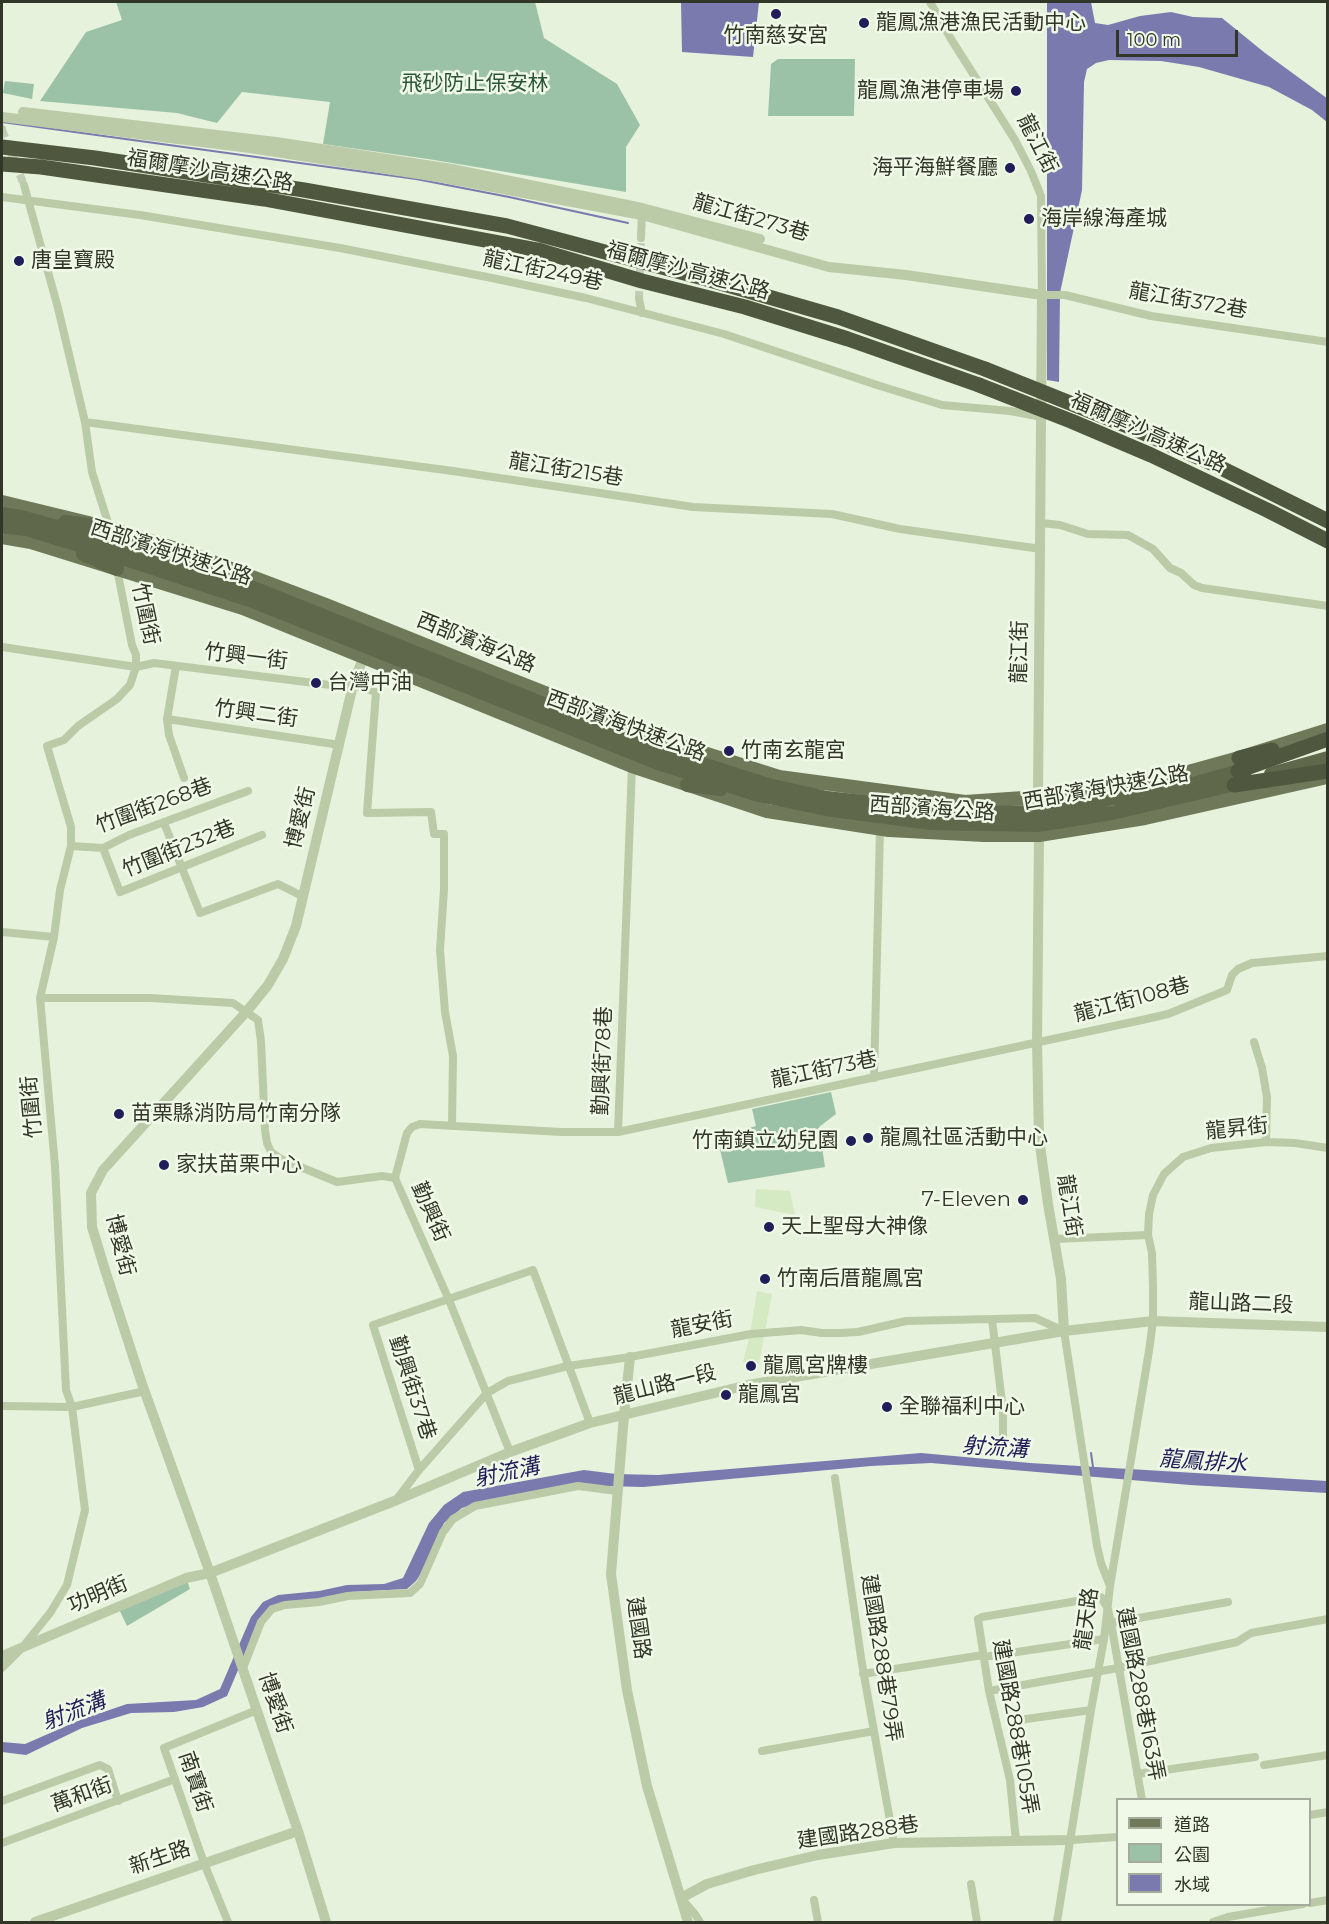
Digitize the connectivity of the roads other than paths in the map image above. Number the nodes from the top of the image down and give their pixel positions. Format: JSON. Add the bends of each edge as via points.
{"nodes":[{"id":1,"x":930,"y":2,"type":"edge"},
{"id":2,"x":2,"y":110,"type":"edge"},
{"id":3,"x":2,"y":117,"type":"edge"},
{"id":4,"x":2,"y":147,"type":"edge"},
{"id":5,"x":2,"y":164,"type":"edge"},
{"id":6,"x":24,"y":185,"type":"tunnel mouth"},
{"id":7,"x":2,"y":197,"type":"edge"},
{"id":8,"x":27,"y":200,"type":"junction"},
{"id":9,"x":642,"y":211,"type":"junction"},
{"id":10,"x":641,"y":238,"type":"tunnel mouth"},
{"id":11,"x":1043,"y":296,"type":"junction"},
{"id":12,"x":639,"y":299,"type":"tunnel mouth"},
{"id":13,"x":642,"y":313,"type":"junction"},
{"id":14,"x":1328,"y":342,"type":"edge"},
{"id":15,"x":1042,"y":417,"type":"junction"},
{"id":16,"x":85,"y":422,"type":"junction"},
{"id":17,"x":2,"y":502,"type":"edge"},
{"id":18,"x":2,"y":514,"type":"edge"},
{"id":19,"x":1328,"y":520,"type":"edge"},
{"id":20,"x":24,"y":523,"type":"junction"},
{"id":21,"x":1044,"y":524,"type":"junction"},
{"id":22,"x":2,"y":526,"type":"edge"},
{"id":23,"x":107,"y":528,"type":"junction"},
{"id":24,"x":2,"y":537,"type":"edge"},
{"id":25,"x":1328,"y":541,"type":"edge"},
{"id":26,"x":1041,"y":549,"type":"junction"},
{"id":27,"x":117,"y":569,"type":"junction"},
{"id":28,"x":1328,"y":606,"type":"edge"},
{"id":29,"x":370,"y":642,"type":"junction"},
{"id":30,"x":2,"y":647,"type":"edge"},
{"id":31,"x":176,"y":666,"type":"junction"},
{"id":32,"x":136,"y":667,"type":"junction"},
{"id":33,"x":353,"y":685,"type":"junction"},
{"id":34,"x":554,"y":697,"type":"junction"},
{"id":35,"x":167,"y":719,"type":"junction"},
{"id":36,"x":1328,"y":730,"type":"edge"},
{"id":37,"x":1328,"y":738,"type":"edge"},
{"id":38,"x":340,"y":745,"type":"junction"},
{"id":39,"x":1328,"y":747,"type":"edge"},
{"id":40,"x":661,"y":751,"type":"junction"},
{"id":41,"x":1328,"y":758,"type":"edge"},
{"id":42,"x":632,"y":766,"type":"junction"},
{"id":43,"x":1237,"y":771,"type":"junction"},
{"id":44,"x":1328,"y":771,"type":"edge"},
{"id":45,"x":1328,"y":777,"type":"edge"},
{"id":46,"x":184,"y":778,"type":"dead end"},
{"id":47,"x":687,"y":785,"type":"junction"},
{"id":48,"x":248,"y":791,"type":"dead end"},
{"id":49,"x":759,"y":795,"type":"junction"},
{"id":50,"x":1038,"y":797,"type":"junction"},
{"id":51,"x":164,"y":823,"type":"junction"},
{"id":52,"x":1038,"y":824,"type":"junction"},
{"id":53,"x":880,"y":829,"type":"junction"},
{"id":54,"x":262,"y":836,"type":"dead end"},
{"id":55,"x":71,"y":846,"type":"junction"},
{"id":56,"x":103,"y":848,"type":"junction"},
{"id":57,"x":181,"y":867,"type":"junction"},
{"id":58,"x":302,"y":896,"type":"junction"},
{"id":59,"x":2,"y":932,"type":"edge"},
{"id":60,"x":54,"y":937,"type":"junction"},
{"id":61,"x":1328,"y":956,"type":"edge"},
{"id":62,"x":40,"y":998,"type":"junction"},
{"id":63,"x":247,"y":1011,"type":"junction"},
{"id":64,"x":1037,"y":1042,"type":"junction"},
{"id":65,"x":1254,"y":1042,"type":"dead end"},
{"id":66,"x":874,"y":1078,"type":"junction"},
{"id":67,"x":452,"y":1124,"type":"junction"},
{"id":68,"x":618,"y":1132,"type":"junction"},
{"id":69,"x":1266,"y":1142,"type":"junction"},
{"id":70,"x":1328,"y":1148,"type":"edge"},
{"id":71,"x":395,"y":1178,"type":"junction"},
{"id":72,"x":1148,"y":1235,"type":"junction"},
{"id":73,"x":1055,"y":1239,"type":"junction"},
{"id":74,"x":449,"y":1300,"type":"junction"},
{"id":75,"x":992,"y":1319,"type":"junction"},
{"id":76,"x":1153,"y":1321,"type":"junction"},
{"id":77,"x":1328,"y":1327,"type":"edge"},
{"id":78,"x":1065,"y":1331,"type":"junction"},
{"id":79,"x":996,"y":1343,"type":"junction"},
{"id":80,"x":630,"y":1357,"type":"junction"},
{"id":81,"x":568,"y":1366,"type":"junction"},
{"id":82,"x":145,"y":1391,"type":"junction"},
{"id":83,"x":487,"y":1393,"type":"junction"},
{"id":84,"x":2,"y":1406,"type":"edge"},
{"id":85,"x":72,"y":1407,"type":"junction"},
{"id":86,"x":624,"y":1415,"type":"junction"},
{"id":87,"x":590,"y":1422,"type":"junction"},
{"id":88,"x":1003,"y":1448,"type":"dead end"},
{"id":89,"x":510,"y":1452,"type":"junction"},
{"id":90,"x":419,"y":1470,"type":"junction"},
{"id":91,"x":835,"y":1478,"type":"dead end"},
{"id":92,"x":617,"y":1490,"type":"junction"},
{"id":93,"x":397,"y":1500,"type":"junction"},
{"id":94,"x":210,"y":1573,"type":"junction"},
{"id":95,"x":1110,"y":1586,"type":"junction"},
{"id":96,"x":1228,"y":1602,"type":"dead end"},
{"id":97,"x":1108,"y":1609,"type":"junction"},
{"id":98,"x":980,"y":1618,"type":"joint"},
{"id":99,"x":1328,"y":1619,"type":"edge"},
{"id":100,"x":1112,"y":1623,"type":"junction"},
{"id":101,"x":1104,"y":1639,"type":"junction"},
{"id":102,"x":22,"y":1648,"type":"junction"},
{"id":103,"x":987,"y":1655,"type":"junction"},
{"id":104,"x":2,"y":1656,"type":"edge"},
{"id":105,"x":240,"y":1660,"type":"junction"},
{"id":106,"x":2,"y":1668,"type":"edge"},
{"id":107,"x":1118,"y":1668,"type":"junction"},
{"id":108,"x":1098,"y":1672,"type":"junction"},
{"id":109,"x":863,"y":1674,"type":"junction"},
{"id":110,"x":989,"y":1691,"type":"junction"},
{"id":111,"x":257,"y":1710,"type":"junction"},
{"id":112,"x":1091,"y":1710,"type":"junction"},
{"id":113,"x":1019,"y":1720,"type":"dead end"},
{"id":114,"x":874,"y":1731,"type":"junction"},
{"id":115,"x":762,"y":1751,"type":"dead end"},
{"id":116,"x":1328,"y":1755,"type":"edge"},
{"id":117,"x":1255,"y":1757,"type":"dead end"},
{"id":118,"x":1264,"y":1765,"type":"dead end"},
{"id":119,"x":1137,"y":1774,"type":"junction"},
{"id":120,"x":176,"y":1779,"type":"junction"},
{"id":121,"x":1142,"y":1798,"type":"edge"},
{"id":122,"x":2,"y":1801,"type":"edge"},
{"id":123,"x":118,"y":1801,"type":"junction"},
{"id":124,"x":1328,"y":1812,"type":"edge"},
{"id":125,"x":1311,"y":1815,"type":"edge"},
{"id":126,"x":298,"y":1831,"type":"junction"},
{"id":127,"x":1116,"y":1837,"type":"edge"},
{"id":128,"x":1071,"y":1840,"type":"junction"},
{"id":129,"x":1016,"y":1841,"type":"junction"},
{"id":130,"x":2,"y":1843,"type":"edge"},
{"id":131,"x":894,"y":1843,"type":"junction"},
{"id":132,"x":204,"y":1863,"type":"junction"},
{"id":133,"x":971,"y":1884,"type":"dead end"},
{"id":134,"x":681,"y":1898,"type":"junction"},
{"id":135,"x":814,"y":1900,"type":"dead end"},
{"id":136,"x":1328,"y":1900,"type":"edge"},
{"id":137,"x":1311,"y":1903,"type":"edge"},
{"id":138,"x":1297,"y":1906,"type":"edge"},
{"id":139,"x":35,"y":1923,"type":"edge"},
{"id":140,"x":228,"y":1923,"type":"edge"},
{"id":141,"x":326,"y":1923,"type":"edge"},
{"id":142,"x":687,"y":1923,"type":"edge"},
{"id":143,"x":700,"y":1923,"type":"edge"},
{"id":144,"x":818,"y":1923,"type":"edge"},
{"id":145,"x":977,"y":1923,"type":"edge"},
{"id":146,"x":1057,"y":1923,"type":"edge"},
{"id":147,"x":1213,"y":1923,"type":"edge"}],
"edges":[{"from":1,"to":11,"type":"street","name":"龍江街","via":[[1015,140],[1041,196]]},
{"from":2,"to":9,"type":"street","via":[[287,144],[452,169]]},
{"from":3,"to":9,"type":"street","via":[[284,153]]},
{"from":4,"to":19,"type":"highway","name":"福爾摩沙高速公路","bridge":true,"via":[[304,190],[507,226],[703,278],[838,317],[984,369],[1130,427]]},
{"from":5,"to":25,"type":"highway","name":"福爾摩沙高速公路","bridge":true,"via":[[264,199],[538,250],[787,320],[979,385],[1071,421],[1151,455]]},
{"from":6,"to":8,"type":"street"},
{"from":7,"to":8,"type":"street","name":"龍江街249巷"},
{"from":8,"to":13,"type":"street","name":"龍江街249巷","via":[[340,248]]},
{"from":8,"to":16,"type":"street"},
{"from":9,"to":10,"type":"street"},
{"from":9,"to":11,"type":"street","name":"龍江街273巷","via":[[724,229],[849,268]]},
{"from":11,"to":14,"type":"street","name":"龍江街372巷","via":[[1065,296],[1151,316]]},
{"from":11,"to":15,"type":"street","name":"龍江街"},
{"from":12,"to":13,"type":"street"},
{"from":13,"to":15,"type":"street","name":"龍江街249巷","via":[[734,337],[942,405]]},
{"from":15,"to":21,"type":"street","name":"龍江街"},
{"from":16,"to":23,"type":"street","via":[[92,472]]},
{"from":16,"to":26,"type":"street","name":"龍江街215巷","via":[[693,507],[832,514],[900,529]]},
{"from":17,"to":23,"type":"main road","name":"西部濱海公路"},
{"from":18,"to":20,"type":"highway","name":"西部濱海快速公路"},
{"from":20,"to":22,"type":"highway","name":"西部濱海快速公路"},
{"from":20,"to":23,"type":"highway"},
{"from":20,"to":27,"type":"highway"},
{"from":20,"to":29,"type":"highway","name":"西部濱海快速公路"},
{"from":21,"to":26,"type":"street","name":"龍江街"},
{"from":21,"to":28,"type":"street","via":[[1088,534],[1128,535],[1153,549],[1170,568],[1202,588]]},
{"from":23,"to":29,"type":"main road","name":"西部濱海公路","via":[[189,553]]},
{"from":24,"to":27,"type":"main road","name":"西部濱海公路"},
{"from":26,"to":50,"type":"street","name":"龍江街"},
{"from":27,"to":29,"type":"main road","name":"西部濱海公路"},
{"from":27,"to":32,"type":"street","name":"竹圍街"},
{"from":29,"to":33,"type":"street","name":"博愛街"},
{"from":29,"to":34,"type":"main road","name":"西部濱海公路"},
{"from":29,"to":40,"type":"highway","name":"西部濱海快速公路"},
{"from":29,"to":42,"type":"main road","name":"西部濱海公路"},
{"from":29,"to":49,"type":"highway","name":"西部濱海快速公路","via":[[658,763]]},
{"from":30,"to":32,"type":"street","name":"竹興一街"},
{"from":31,"to":32,"type":"street","name":"竹興一街","via":[[154,663]]},
{"from":31,"to":33,"type":"street","name":"竹興一街"},
{"from":31,"to":35,"type":"street"},
{"from":32,"to":55,"type":"street","name":"竹圍街","via":[[130,685],[117,699],[78,726],[64,741],[47,746],[71,827]]},
{"from":33,"to":38,"type":"street","name":"博愛街"},
{"from":33,"to":67,"type":"street","via":[[376,692],[367,813],[431,812],[434,834],[444,834],[440,950],[453,1056]]},
{"from":34,"to":40,"type":"highway"},
{"from":34,"to":50,"type":"main road","name":"西部濱海公路","via":[[669,742],[779,777],[965,802]]},
{"from":35,"to":38,"type":"street","name":"竹興二街"},
{"from":35,"to":46,"type":"street"},
{"from":36,"to":43,"type":"main road","name":"西部濱海公路"},
{"from":37,"to":43,"type":"highway"},
{"from":38,"to":58,"type":"street","name":"博愛街"},
{"from":39,"to":43,"type":"highway","name":"西部濱海快速公路"},
{"from":40,"to":52,"type":"highway","name":"西部濱海快速公路","via":[[768,785],[827,798],[978,813]]},
{"from":41,"to":43,"type":"highway","name":"西部濱海快速公路"},
{"from":42,"to":47,"type":"main road","name":"西部濱海公路"},
{"from":42,"to":68,"type":"street","name":"勤興街78巷"},
{"from":43,"to":44,"type":"highway"},
{"from":43,"to":50,"type":"main road","name":"西部濱海公路"},
{"from":43,"to":52,"type":"highway","name":"西部濱海快速公路","via":[[1112,813]]},
{"from":45,"to":52,"type":"main road","name":"西部濱海公路","via":[[1145,818]]},
{"from":47,"to":49,"type":"highway"},
{"from":47,"to":53,"type":"main road","name":"西部濱海公路","via":[[766,811]]},
{"from":48,"to":51,"type":"street","name":"竹圍街268巷"},
{"from":49,"to":52,"type":"highway","name":"西部濱海快速公路","via":[[826,809],[931,823]]},
{"from":50,"to":52,"type":"street","name":"龍江街"},
{"from":51,"to":56,"type":"street","name":"竹圍街268巷"},
{"from":51,"to":57,"type":"street"},
{"from":52,"to":53,"type":"main road","name":"西部濱海公路","via":[[984,835]]},
{"from":52,"to":64,"type":"street","name":"龍江街"},
{"from":53,"to":66,"type":"street"},
{"from":54,"to":57,"type":"street","name":"竹圍街232巷"},
{"from":55,"to":56,"type":"street","name":"竹圍街268巷"},
{"from":55,"to":60,"type":"street","name":"竹圍街"},
{"from":56,"to":57,"type":"street","name":"竹圍街232巷","via":[[120,892]]},
{"from":57,"to":58,"type":"street","via":[[200,913],[278,884]]},
{"from":58,"to":63,"type":"street","name":"博愛街","via":[[283,959]]},
{"from":59,"to":60,"type":"street"},
{"from":60,"to":62,"type":"street","name":"竹圍街"},
{"from":61,"to":64,"type":"street","name":"龍江街108巷","via":[[1252,963],[1232,975],[1227,990],[1168,1014]]},
{"from":62,"to":63,"type":"street","via":[[233,1003]]},
{"from":62,"to":85,"type":"street","name":"竹圍街","via":[[55,1166],[66,1390]]},
{"from":63,"to":71,"type":"street","name":"勤興街","via":[[258,1020],[265,1130],[271,1152],[337,1182]]},
{"from":63,"to":82,"type":"street","name":"博愛街","via":[[103,1170],[91,1193],[92,1227]]},
{"from":64,"to":66,"type":"street","name":"龍江街73巷"},
{"from":64,"to":73,"type":"street","name":"龍江街","via":[[1039,1138]]},
{"from":65,"to":69,"type":"street","via":[[1267,1097]]},
{"from":66,"to":68,"type":"street","name":"龍江街73巷"},
{"from":67,"to":68,"type":"street","name":"勤興街78巷"},
{"from":67,"to":71,"type":"street","name":"勤興街78巷","via":[[412,1127]]},
{"from":69,"to":70,"type":"street","name":"龍昇街"},
{"from":69,"to":72,"type":"street","name":"龍昇街","via":[[1210,1148],[1183,1157],[1164,1174],[1153,1196]]},
{"from":71,"to":74,"type":"street","name":"勤興街"},
{"from":72,"to":73,"type":"street"},
{"from":72,"to":76,"type":"street","name":"龍昇街"},
{"from":73,"to":78,"type":"street","name":"龍江街"},
{"from":74,"to":81,"type":"street","via":[[533,1270]]},
{"from":74,"to":83,"type":"street","name":"勤興街"},
{"from":74,"to":90,"type":"street","name":"勤興街37巷","via":[[373,1325]]},
{"from":75,"to":78,"type":"street","name":"龍安街","via":[[1035,1318]]},
{"from":75,"to":79,"type":"street"},
{"from":75,"to":80,"type":"street","name":"龍安街","via":[[906,1321],[858,1332],[801,1330],[751,1334]]},
{"from":76,"to":77,"type":"street","name":"龍山路二段"},
{"from":76,"to":78,"type":"street","name":"龍山路一段"},
{"from":76,"to":95,"type":"street","name":"龍天路"},
{"from":78,"to":79,"type":"street","name":"龍山路一段"},
{"from":78,"to":95,"type":"street","via":[[1097,1546]]},
{"from":79,"to":86,"type":"street","name":"龍山路一段","via":[[748,1385]]},
{"from":79,"to":88,"type":"street"},
{"from":80,"to":81,"type":"street","name":"龍安街"},
{"from":80,"to":86,"type":"street","name":"建國路"},
{"from":81,"to":83,"type":"street","name":"龍安街","via":[[508,1381]]},
{"from":81,"to":87,"type":"street"},
{"from":82,"to":85,"type":"street"},
{"from":82,"to":94,"type":"street","name":"博愛街"},
{"from":83,"to":89,"type":"street","name":"勤興街"},
{"from":83,"to":90,"type":"street","name":"龍安街"},
{"from":84,"to":85,"type":"street"},
{"from":85,"to":102,"type":"street","name":"竹圍街","via":[[85,1510],[67,1585]]},
{"from":86,"to":87,"type":"street","name":"龍山路一段"},
{"from":86,"to":92,"type":"street","name":"建國路"},
{"from":87,"to":89,"type":"street","name":"龍山路一段"},
{"from":89,"to":93,"type":"street","name":"龍山路一段"},
{"from":90,"to":93,"type":"street","name":"龍安街"},
{"from":91,"to":109,"type":"street","name":"建國路288巷79弄"},
{"from":92,"to":105,"type":"street","via":[[578,1486],[475,1506],[453,1519],[442,1533],[420,1584],[410,1593],[348,1596],[272,1609]]},
{"from":92,"to":134,"type":"street","name":"建國路","via":[[610,1574],[627,1690],[647,1786]]},
{"from":93,"to":94,"type":"street","name":"龍山路一段"},
{"from":94,"to":102,"type":"street","name":"功明街","via":[[186,1578]]},
{"from":94,"to":105,"type":"street","name":"博愛街"},
{"from":95,"to":97,"type":"street","name":"龍天路"},
{"from":96,"to":100,"type":"street"},
{"from":97,"to":98,"type":"street","name":"建國路288巷163弄","via":[[1101,1597]]},
{"from":97,"to":100,"type":"street","name":"建國路288巷163弄"},
{"from":97,"to":101,"type":"street","name":"龍天路"},
{"from":98,"to":103,"type":"street","name":"建國路288巷105弄"},
{"from":99,"to":107,"type":"street","via":[[1251,1633],[1238,1642]]},
{"from":100,"to":107,"type":"street","name":"建國路288巷163弄"},
{"from":101,"to":103,"type":"street"},
{"from":101,"to":108,"type":"street","name":"龍天路"},
{"from":102,"to":104,"type":"street","name":"功明街"},
{"from":102,"to":106,"type":"street","name":"竹圍街"},
{"from":103,"to":109,"type":"street"},
{"from":103,"to":110,"type":"street","name":"建國路288巷105弄"},
{"from":105,"to":111,"type":"street","name":"博愛街"},
{"from":107,"to":108,"type":"street"},
{"from":107,"to":119,"type":"street","name":"建國路288巷163弄"},
{"from":108,"to":110,"type":"street"},
{"from":108,"to":112,"type":"street","name":"龍天路"},
{"from":109,"to":114,"type":"street","name":"建國路288巷79弄"},
{"from":110,"to":129,"type":"street","name":"建國路288巷105弄","via":[[1010,1780]]},
{"from":111,"to":120,"type":"street","name":"南寶街","via":[[164,1748]]},
{"from":111,"to":126,"type":"street","name":"博愛街"},
{"from":112,"to":113,"type":"street"},
{"from":112,"to":128,"type":"street","name":"龍天路"},
{"from":114,"to":115,"type":"street"},
{"from":114,"to":131,"type":"street","name":"建國路288巷79弄"},
{"from":116,"to":118,"type":"street"},
{"from":117,"to":119,"type":"street"},
{"from":119,"to":121,"type":"street","name":"建國路288巷163弄"},
{"from":120,"to":123,"type":"street","name":"萬和街"},
{"from":120,"to":132,"type":"street","name":"南寶街"},
{"from":122,"to":123,"type":"street","via":[[100,1765],[108,1769]]},
{"from":123,"to":130,"type":"street","name":"萬和街"},
{"from":124,"to":125,"type":"street"},
{"from":126,"to":132,"type":"street","name":"新生路"},
{"from":126,"to":141,"type":"street","name":"博愛街"},
{"from":127,"to":128,"type":"street","name":"建國路288巷"},
{"from":128,"to":129,"type":"street","name":"建國路288巷"},
{"from":128,"to":146,"type":"street","name":"龍天路"},
{"from":129,"to":131,"type":"street","name":"建國路288巷"},
{"from":131,"to":134,"type":"street","name":"建國路288巷","via":[[754,1870],[707,1884]]},
{"from":132,"to":139,"type":"street","name":"新生路"},
{"from":132,"to":140,"type":"street","name":"南寶街"},
{"from":133,"to":145,"type":"street"},
{"from":134,"to":142,"type":"street","name":"建國路"},
{"from":134,"to":143,"type":"street","name":"建國路"},
{"from":135,"to":144,"type":"street"},
{"from":136,"to":137,"type":"street"},
{"from":138,"to":147,"type":"street"}]}
